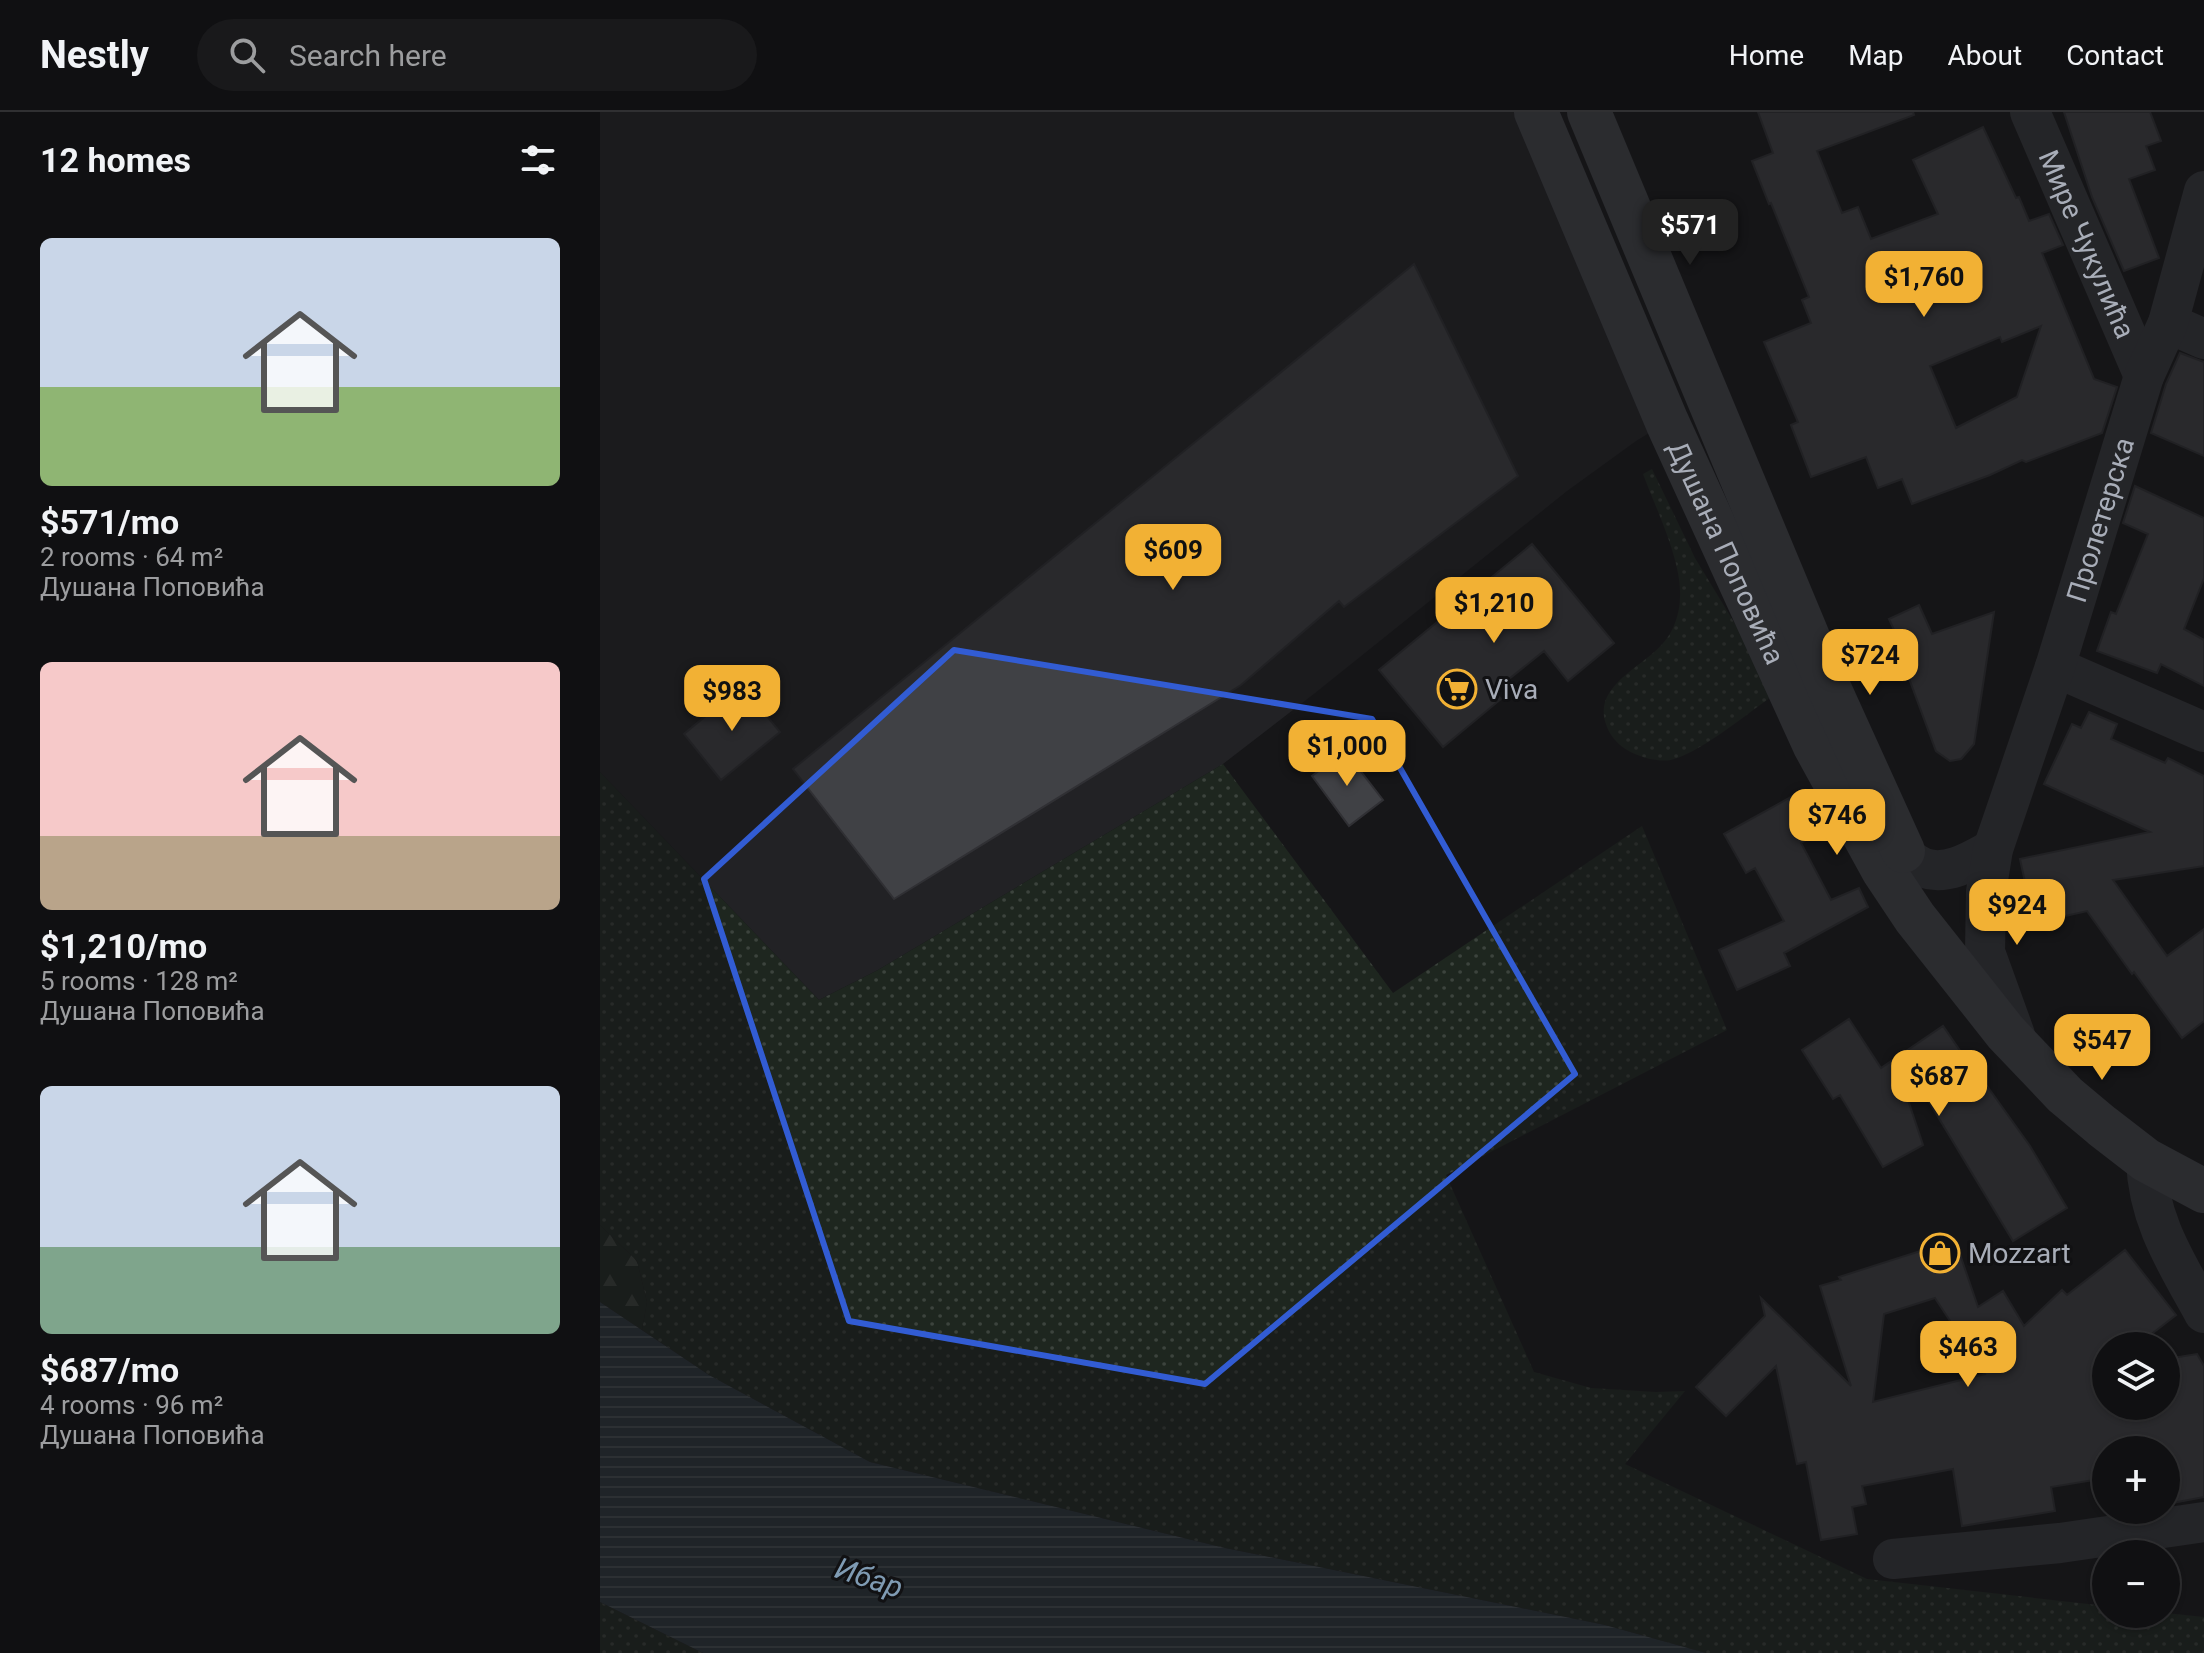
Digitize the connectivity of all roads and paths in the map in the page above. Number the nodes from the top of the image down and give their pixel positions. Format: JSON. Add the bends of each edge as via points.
{"nodes":[{"id":1,"x":1536,"y":112,"type":"edge"},
{"id":2,"x":1589,"y":112,"type":"edge"},
{"id":3,"x":2030,"y":112,"type":"edge"},
{"id":4,"x":2204,"y":191,"type":"edge"},
{"id":5,"x":2168,"y":323,"type":"junction"},
{"id":6,"x":2204,"y":339,"type":"edge"},
{"id":7,"x":2144,"y":376,"type":"junction"},
{"id":8,"x":2055,"y":667,"type":"junction"},
{"id":9,"x":2204,"y":732,"type":"edge"},
{"id":10,"x":1993,"y":849,"type":"junction"},
{"id":11,"x":1906,"y":858,"type":"junction"},
{"id":12,"x":1957,"y":970,"type":"junction"},
{"id":13,"x":2019,"y":1046,"type":"junction"},
{"id":14,"x":2146,"y":1160,"type":"junction"},
{"id":15,"x":2204,"y":1191,"type":"edge"},
{"id":16,"x":2204,"y":1313,"type":"edge"},
{"id":17,"x":2204,"y":1522,"type":"edge"},
{"id":18,"x":1893,"y":1559,"type":"dead end"}],
"edges":[{"from":1,"to":12,"type":"main road","name":"Душана Поповића","via":[[1667,422],[1815,746],[1883,870]]},
{"from":2,"to":11,"type":"main road","name":"Душана Поповића","via":[[1830,690]]},
{"from":3,"to":7,"type":"street","name":"Мире Чукулића"},
{"from":4,"to":5,"type":"street","name":"Пролетерска"},
{"from":5,"to":6,"type":"street"},
{"from":5,"to":7,"type":"street","name":"Пролетерска"},
{"from":7,"to":8,"type":"street","name":"Пролетерска"},
{"from":8,"to":9,"type":"street"},
{"from":8,"to":10,"type":"street","name":"Пролетерска"},
{"from":10,"to":11,"type":"street","via":[[1965,865],[1942,869],[1925,869]]},
{"from":10,"to":13,"type":"street","name":"Пролетерска","via":[[1985,952]]},
{"from":11,"to":12,"type":"main road","name":"Душана Поповића"},
{"from":12,"to":13,"type":"main road","name":"Душана Поповића"},
{"from":13,"to":14,"type":"main road","name":"Душана Поповића","via":[[2065,1095]]},
{"from":14,"to":15,"type":"main road","name":"Душана Поповића"},
{"from":14,"to":16,"type":"street","via":[[2153,1210]]},
{"from":17,"to":18,"type":"street"}]}
